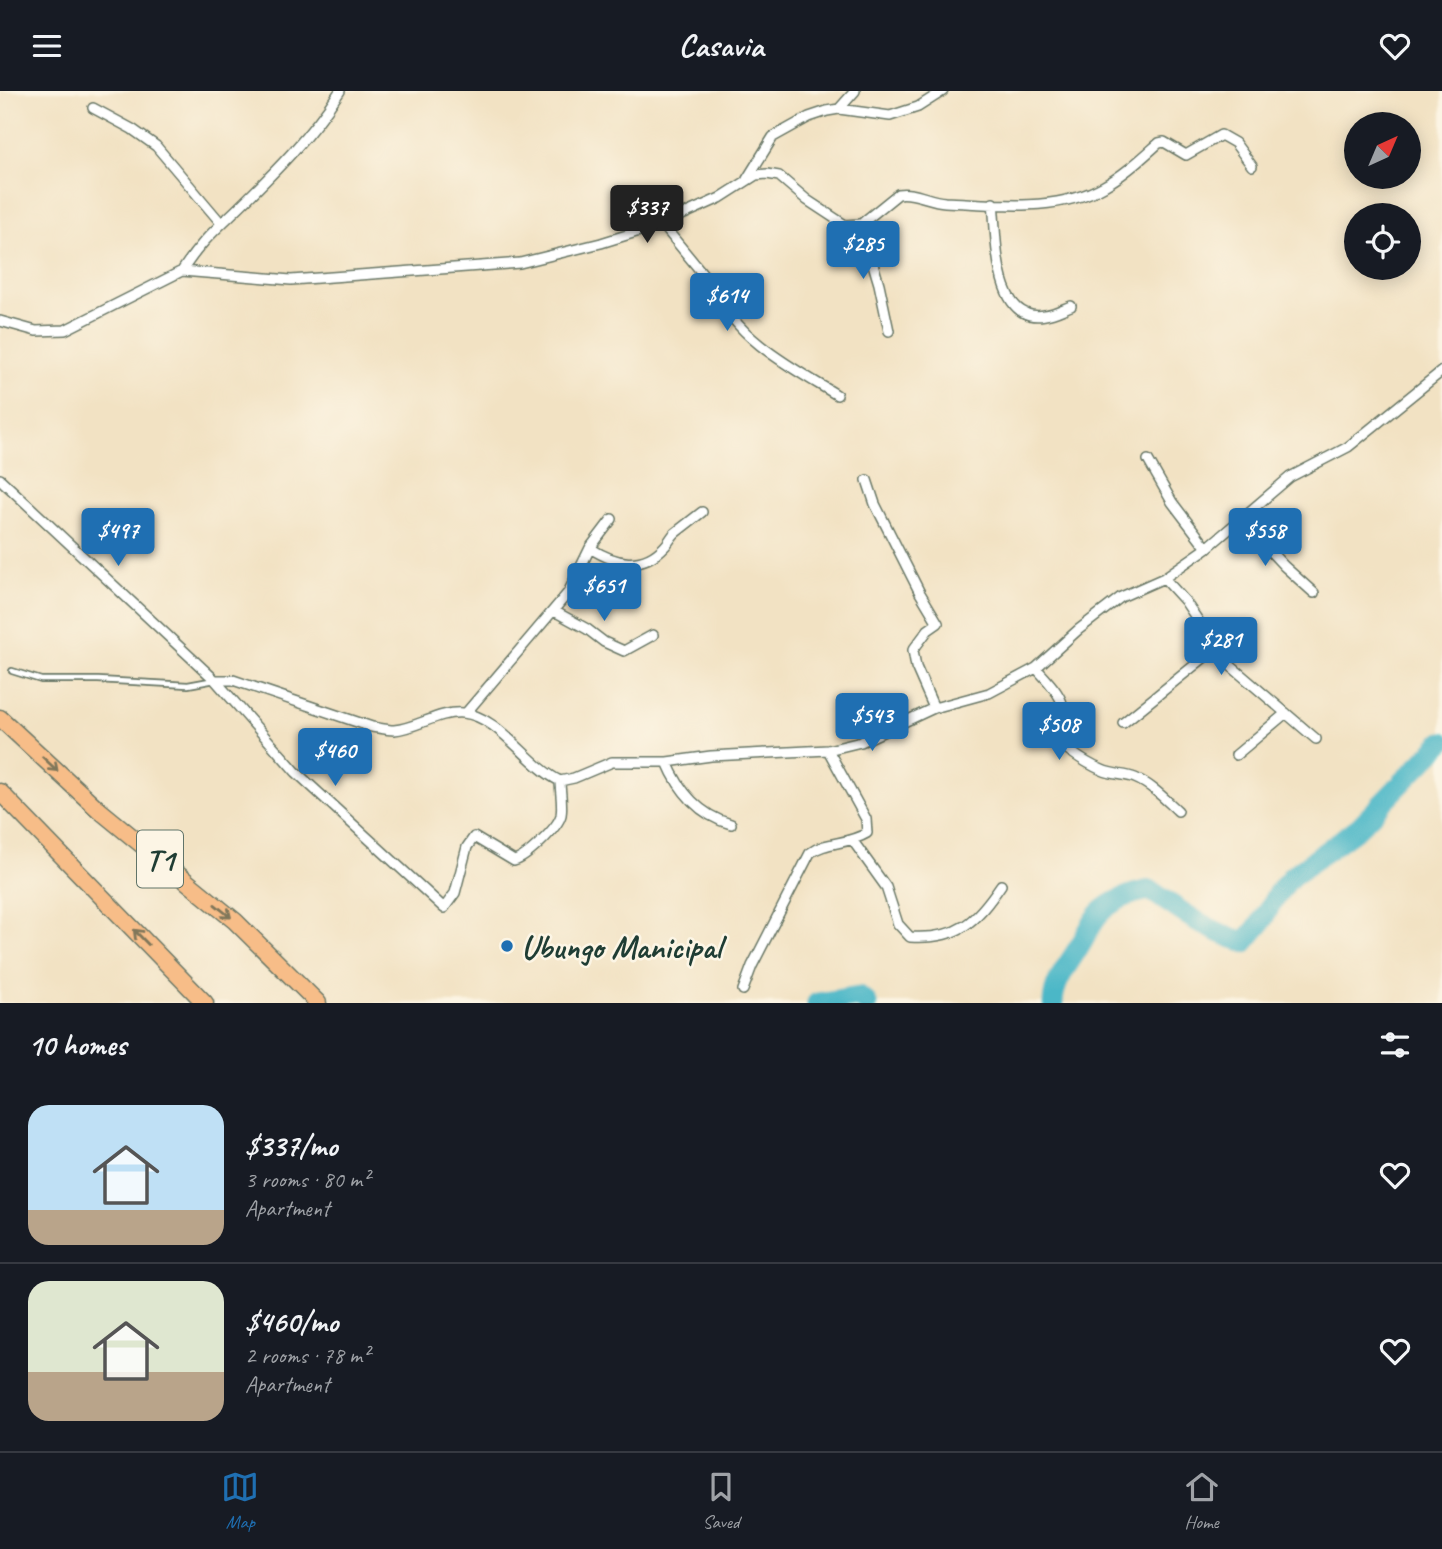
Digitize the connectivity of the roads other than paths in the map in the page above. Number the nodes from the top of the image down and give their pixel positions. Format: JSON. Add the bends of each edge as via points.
{"nodes":[{"id":1,"x":340,"y":91,"type":"edge"},
{"id":2,"x":855,"y":91,"type":"edge"},
{"id":3,"x":943,"y":91,"type":"edge"},
{"id":4,"x":93,"y":108,"type":"dead end"},
{"id":5,"x":839,"y":110,"type":"junction"},
{"id":6,"x":1252,"y":166,"type":"dead end"},
{"id":7,"x":746,"y":180,"type":"junction"},
{"id":8,"x":993,"y":204,"type":"junction"},
{"id":9,"x":221,"y":223,"type":"junction"},
{"id":10,"x":662,"y":224,"type":"junction"},
{"id":11,"x":861,"y":224,"type":"junction"},
{"id":12,"x":182,"y":271,"type":"junction"},
{"id":13,"x":1072,"y":306,"type":"dead end"},
{"id":14,"x":0,"y":321,"type":"edge"},
{"id":15,"x":889,"y":331,"type":"dead end"},
{"id":16,"x":1442,"y":371,"type":"edge"},
{"id":17,"x":837,"y":395,"type":"dead end"},
{"id":18,"x":1148,"y":460,"type":"dead end"},
{"id":19,"x":0,"y":479,"type":"edge"},
{"id":20,"x":867,"y":480,"type":"dead end"},
{"id":21,"x":702,"y":512,"type":"dead end"},
{"id":22,"x":612,"y":519,"type":"dead end"},
{"id":23,"x":1240,"y":519,"type":"junction"},
{"id":24,"x":590,"y":548,"type":"junction"},
{"id":25,"x":1207,"y":548,"type":"junction"},
{"id":26,"x":1164,"y":578,"type":"junction"},
{"id":27,"x":1314,"y":593,"type":"dead end"},
{"id":28,"x":554,"y":611,"type":"junction"},
{"id":29,"x":653,"y":635,"type":"dead end"},
{"id":30,"x":1216,"y":648,"type":"junction"},
{"id":31,"x":1037,"y":668,"type":"junction"},
{"id":32,"x":12,"y":671,"type":"dead end"},
{"id":33,"x":215,"y":680,"type":"junction"},
{"id":34,"x":934,"y":708,"type":"junction"},
{"id":35,"x":466,"y":713,"type":"junction"},
{"id":36,"x":1286,"y":713,"type":"junction"},
{"id":37,"x":0,"y":718,"type":"edge"},
{"id":38,"x":1123,"y":723,"type":"dead end"},
{"id":39,"x":1316,"y":739,"type":"dead end"},
{"id":40,"x":828,"y":750,"type":"junction"},
{"id":41,"x":1236,"y":755,"type":"dead end"},
{"id":42,"x":667,"y":762,"type":"junction"},
{"id":43,"x":560,"y":781,"type":"junction"},
{"id":44,"x":0,"y":792,"type":"edge"},
{"id":45,"x":1178,"y":811,"type":"dead end"},
{"id":46,"x":731,"y":824,"type":"dead end"},
{"id":47,"x":853,"y":841,"type":"junction"},
{"id":48,"x":1002,"y":885,"type":"dead end"},
{"id":49,"x":743,"y":990,"type":"dead end"},
{"id":50,"x":205,"y":1003,"type":"edge"},
{"id":51,"x":318,"y":1003,"type":"edge"}],
"edges":[{"from":1,"to":9,"type":"street","via":[[299,146]]},
{"from":2,"to":5,"type":"street"},
{"from":3,"to":5,"type":"street","via":[[918,107],[890,116]]},
{"from":4,"to":9,"type":"street","via":[[156,146]]},
{"from":5,"to":7,"type":"street","via":[[809,117],[777,133]]},
{"from":6,"to":8,"type":"street","via":[[1235,143],[1221,135],[1186,155],[1164,142],[1086,194],[1034,204]]},
{"from":7,"to":10,"type":"street","via":[[720,198]]},
{"from":7,"to":11,"type":"street","via":[[773,174],[845,225]]},
{"from":8,"to":11,"type":"street","via":[[936,202],[905,193]]},
{"from":8,"to":13,"type":"street","via":[[1001,277],[1012,303],[1025,313],[1043,316]]},
{"from":9,"to":12,"type":"street"},
{"from":10,"to":12,"type":"street","via":[[578,249],[494,266],[291,280]]},
{"from":10,"to":17,"type":"street","via":[[743,328],[772,355]]},
{"from":11,"to":15,"type":"street"},
{"from":12,"to":14,"type":"street","via":[[65,330],[36,331]]},
{"from":16,"to":23,"type":"street","via":[[1348,447],[1290,477]]},
{"from":18,"to":25,"type":"street"},
{"from":19,"to":33,"type":"street"},
{"from":20,"to":34,"type":"street","via":[[875,504],[938,623],[913,650]]},
{"from":21,"to":24,"type":"street","via":[[648,559],[620,563]]},
{"from":22,"to":24,"type":"street"},
{"from":23,"to":25,"type":"street"},
{"from":23,"to":27,"type":"street"},
{"from":24,"to":28,"type":"street"},
{"from":25,"to":26,"type":"street"},
{"from":26,"to":30,"type":"street"},
{"from":26,"to":31,"type":"street","via":[[1121,597]]},
{"from":28,"to":29,"type":"street","via":[[624,652]]},
{"from":28,"to":35,"type":"street"},
{"from":30,"to":36,"type":"street"},
{"from":30,"to":38,"type":"street"},
{"from":31,"to":34,"type":"street","via":[[989,693]]},
{"from":31,"to":45,"type":"street","via":[[1062,703],[1062,714],[1050,726],[1057,740],[1102,770],[1145,783]]},
{"from":32,"to":33,"type":"lane","via":[[41,680],[188,685]]},
{"from":33,"to":35,"type":"street","via":[[233,680],[393,730]]},
{"from":33,"to":43,"type":"street","via":[[296,772],[444,908],[455,893],[474,837],[514,861],[537,845],[561,814]]},
{"from":34,"to":40,"type":"street","via":[[861,742]]},
{"from":35,"to":43,"type":"street","via":[[480,717]]},
{"from":36,"to":39,"type":"street"},
{"from":36,"to":41,"type":"street"},
{"from":37,"to":51,"type":"highway","number":"T1","one_way":true,"via":[[98,809],[235,921]]},
{"from":40,"to":42,"type":"street"},
{"from":40,"to":47,"type":"street","via":[[866,819],[867,833]]},
{"from":42,"to":43,"type":"street","via":[[612,762]]},
{"from":42,"to":46,"type":"street","via":[[704,813]]},
{"from":50,"to":44,"type":"highway","number":"T1","one_way":true},
{"from":47,"to":48,"type":"street","via":[[886,887],[898,924],[910,937],[966,927]]},
{"from":47,"to":49,"type":"street","via":[[818,846],[810,853]]}]}
